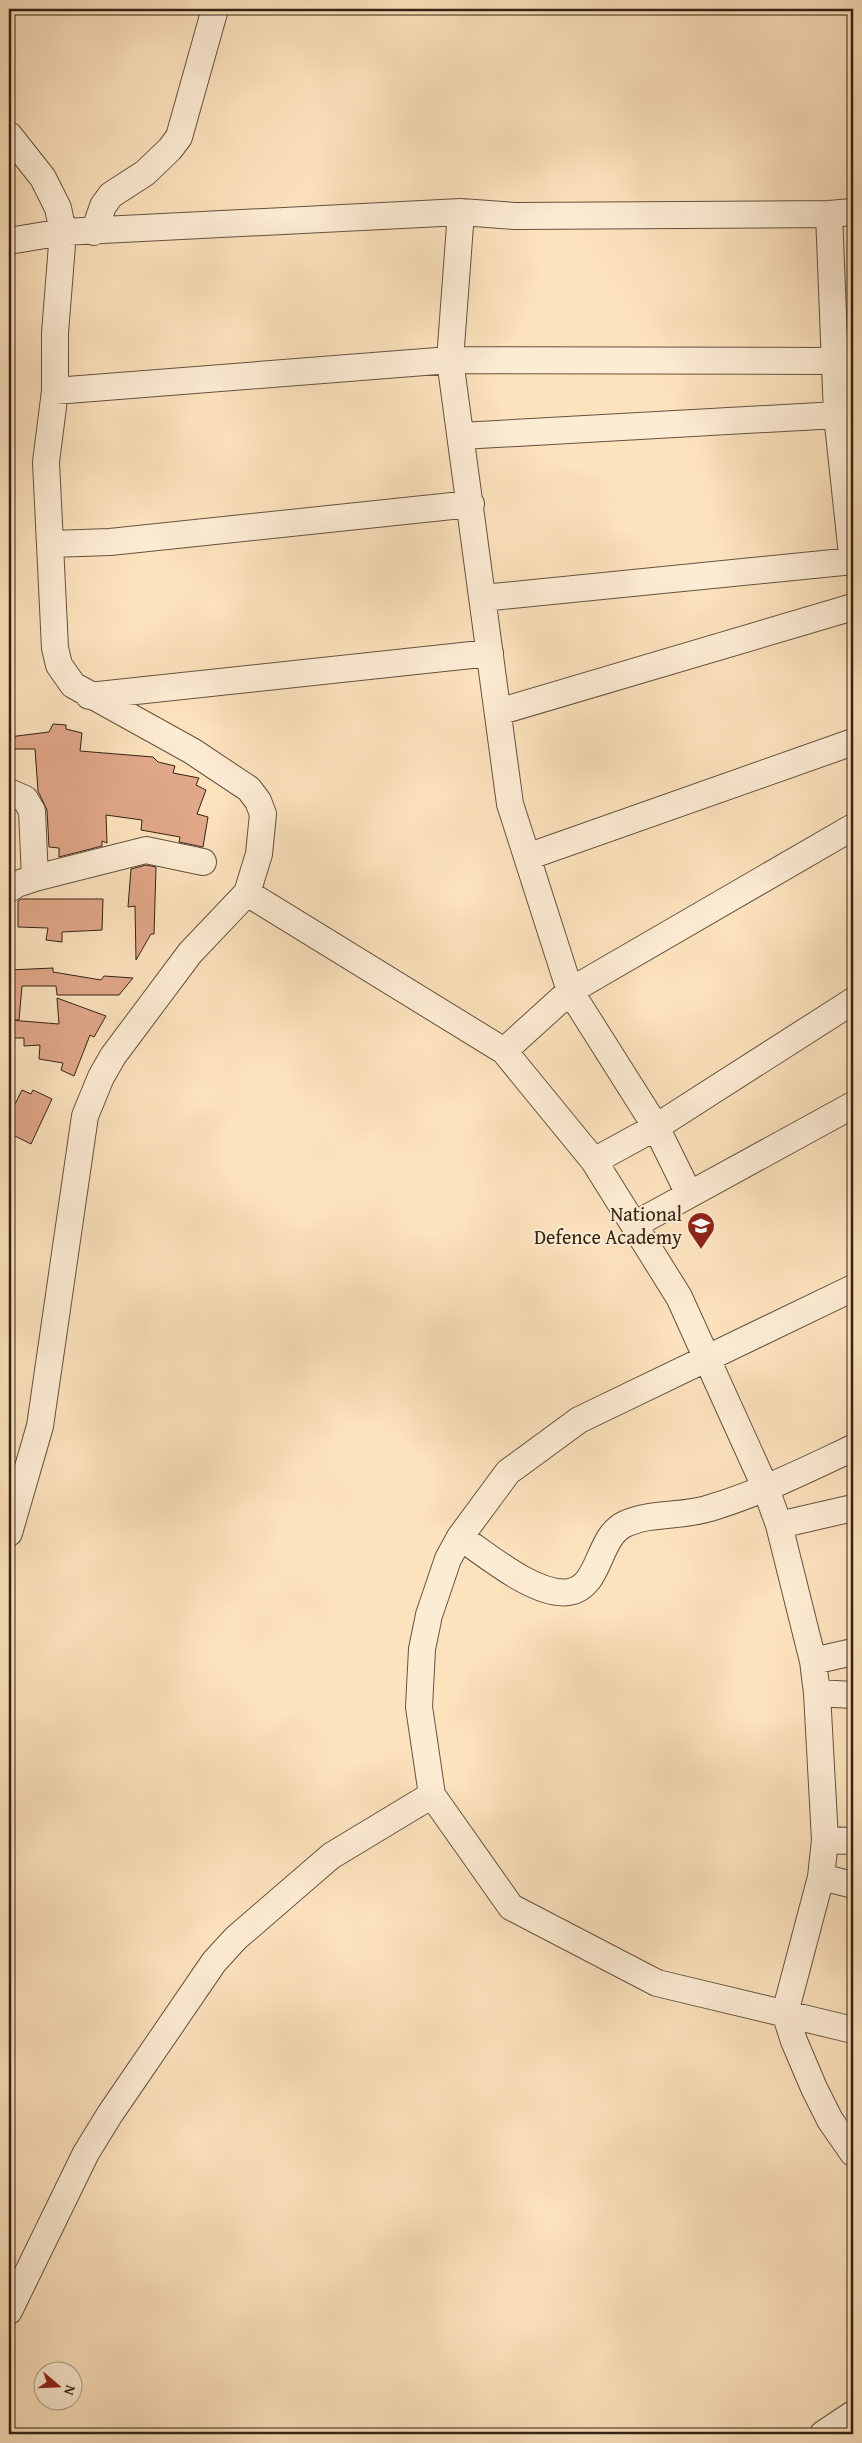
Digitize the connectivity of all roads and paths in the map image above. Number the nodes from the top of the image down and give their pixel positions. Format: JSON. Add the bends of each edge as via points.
{"nodes":[{"id":1,"x":215,"y":9,"type":"edge"},
{"id":2,"x":9,"y":135,"type":"edge"},
{"id":3,"x":462,"y":212,"type":"junction"},
{"id":4,"x":841,"y":213,"type":"edge"},
{"id":5,"x":63,"y":232,"type":"junction"},
{"id":6,"x":94,"y":232,"type":"junction"},
{"id":7,"x":9,"y":241,"type":"edge"},
{"id":8,"x":450,"y":360,"type":"junction"},
{"id":9,"x":836,"y":361,"type":"junction"},
{"id":10,"x":56,"y":391,"type":"junction"},
{"id":11,"x":837,"y":415,"type":"junction"},
{"id":12,"x":461,"y":436,"type":"junction"},
{"id":13,"x":470,"y":504,"type":"junction"},
{"id":14,"x":52,"y":544,"type":"junction"},
{"id":15,"x":853,"y":563,"type":"edge"},
{"id":16,"x":483,"y":598,"type":"junction"},
{"id":17,"x":853,"y":607,"type":"edge"},
{"id":18,"x":490,"y":653,"type":"junction"},
{"id":19,"x":89,"y":696,"type":"junction"},
{"id":20,"x":498,"y":712,"type":"junction"},
{"id":21,"x":853,"y":742,"type":"edge"},
{"id":22,"x":9,"y":792,"type":"edge"},
{"id":23,"x":853,"y":826,"type":"edge"},
{"id":24,"x":527,"y":857,"type":"junction"},
{"id":25,"x":203,"y":862,"type":"dead end"},
{"id":26,"x":35,"y":878,"type":"junction"},
{"id":27,"x":9,"y":889,"type":"edge"},
{"id":28,"x":247,"y":893,"type":"junction"},
{"id":29,"x":570,"y":991,"type":"junction"},
{"id":30,"x":853,"y":1001,"type":"edge"},
{"id":31,"x":504,"y":1050,"type":"junction"},
{"id":32,"x":853,"y":1105,"type":"edge"},
{"id":33,"x":656,"y":1127,"type":"junction"},
{"id":34,"x":594,"y":1160,"type":"junction"},
{"id":35,"x":689,"y":1194,"type":"junction"},
{"id":36,"x":634,"y":1225,"type":"junction"},
{"id":37,"x":853,"y":1288,"type":"edge"},
{"id":38,"x":707,"y":1357,"type":"junction"},
{"id":39,"x":853,"y":1448,"type":"edge"},
{"id":40,"x":766,"y":1489,"type":"junction"},
{"id":41,"x":853,"y":1508,"type":"edge"},
{"id":42,"x":779,"y":1525,"type":"junction"},
{"id":43,"x":9,"y":1533,"type":"edge"},
{"id":44,"x":460,"y":1537,"type":"junction"},
{"id":45,"x":853,"y":1652,"type":"edge"},
{"id":46,"x":813,"y":1662,"type":"junction"},
{"id":47,"x":817,"y":1693,"type":"junction"},
{"id":48,"x":853,"y":1694,"type":"edge"},
{"id":49,"x":432,"y":1795,"type":"junction"},
{"id":50,"x":825,"y":1840,"type":"junction"},
{"id":51,"x":853,"y":1841,"type":"edge"},
{"id":52,"x":821,"y":1877,"type":"junction"},
{"id":53,"x":853,"y":1885,"type":"edge"},
{"id":54,"x":785,"y":2013,"type":"junction"},
{"id":55,"x":853,"y":2030,"type":"edge"},
{"id":56,"x":853,"y":2153,"type":"edge"},
{"id":57,"x":9,"y":2311,"type":"edge"},
{"id":58,"x":853,"y":2414,"type":"edge"},
{"id":59,"x":824,"y":2434,"type":"edge"}],
"edges":[{"from":1,"to":6,"type":"street","via":[[179,137],[145,173],[111,196]]},
{"from":2,"to":5,"type":"street","via":[[43,178],[58,208]]},
{"from":3,"to":4,"type":"street","via":[[515,216]]},
{"from":3,"to":6,"type":"street"},
{"from":3,"to":8,"type":"street"},
{"from":4,"to":9,"type":"street"},
{"from":5,"to":6,"type":"street"},
{"from":5,"to":7,"type":"street"},
{"from":5,"to":10,"type":"street","via":[[55,334]]},
{"from":8,"to":9,"type":"street"},
{"from":8,"to":10,"type":"street"},
{"from":8,"to":12,"type":"street"},
{"from":9,"to":11,"type":"street"},
{"from":10,"to":14,"type":"street","via":[[46,462]]},
{"from":11,"to":12,"type":"street"},
{"from":11,"to":15,"type":"street"},
{"from":12,"to":13,"type":"street"},
{"from":13,"to":14,"type":"street","via":[[110,542]]},
{"from":13,"to":16,"type":"street"},
{"from":14,"to":19,"type":"street","via":[[55,648],[59,666],[73,686]]},
{"from":15,"to":16,"type":"street"},
{"from":16,"to":18,"type":"street"},
{"from":17,"to":20,"type":"street"},
{"from":18,"to":19,"type":"street"},
{"from":18,"to":20,"type":"street"},
{"from":19,"to":28,"type":"street","via":[[192,751],[249,789],[263,814],[259,854]]},
{"from":20,"to":24,"type":"street","via":[[510,804]]},
{"from":21,"to":24,"type":"street"},
{"from":22,"to":26,"type":"street","via":[[25,799],[32,812]]},
{"from":23,"to":29,"type":"street"},
{"from":24,"to":29,"type":"street"},
{"from":25,"to":26,"type":"street","via":[[146,850]]},
{"from":26,"to":27,"type":"street"},
{"from":28,"to":31,"type":"street"},
{"from":28,"to":43,"type":"street","via":[[190,953],[113,1056],[85,1116],[40,1426]]},
{"from":29,"to":31,"type":"street"},
{"from":29,"to":33,"type":"street"},
{"from":30,"to":33,"type":"street"},
{"from":31,"to":34,"type":"street"},
{"from":32,"to":35,"type":"street"},
{"from":33,"to":34,"type":"street"},
{"from":33,"to":35,"type":"street"},
{"from":34,"to":36,"type":"street"},
{"from":35,"to":36,"type":"street"},
{"from":36,"to":38,"type":"street","via":[[679,1297]]},
{"from":37,"to":38,"type":"street"},
{"from":38,"to":40,"type":"street"},
{"from":38,"to":44,"type":"street","via":[[579,1420],[523,1460],[508,1472]]},
{"from":39,"to":40,"type":"street"},
{"from":40,"to":42,"type":"street"},
{"from":40,"to":44,"type":"street","via":[[708,1509],[636,1520],[623,1525],[610,1537],[590,1578],[569,1592],[552,1592],[518,1576]]},
{"from":41,"to":42,"type":"street"},
{"from":42,"to":46,"type":"street"},
{"from":44,"to":49,"type":"street","via":[[448,1559],[432,1605],[422,1649],[419,1707]]},
{"from":45,"to":46,"type":"street"},
{"from":46,"to":47,"type":"street"},
{"from":47,"to":48,"type":"street"},
{"from":47,"to":50,"type":"street"},
{"from":49,"to":54,"type":"street","via":[[511,1907],[656,1983]]},
{"from":49,"to":57,"type":"street","via":[[331,1856],[236,1938],[214,1962],[86,2153]]},
{"from":50,"to":51,"type":"street"},
{"from":50,"to":52,"type":"street"},
{"from":52,"to":53,"type":"street"},
{"from":52,"to":54,"type":"street"},
{"from":54,"to":55,"type":"street"},
{"from":54,"to":56,"type":"street","via":[[826,2112]]},
{"from":58,"to":59,"type":"street"}]}
